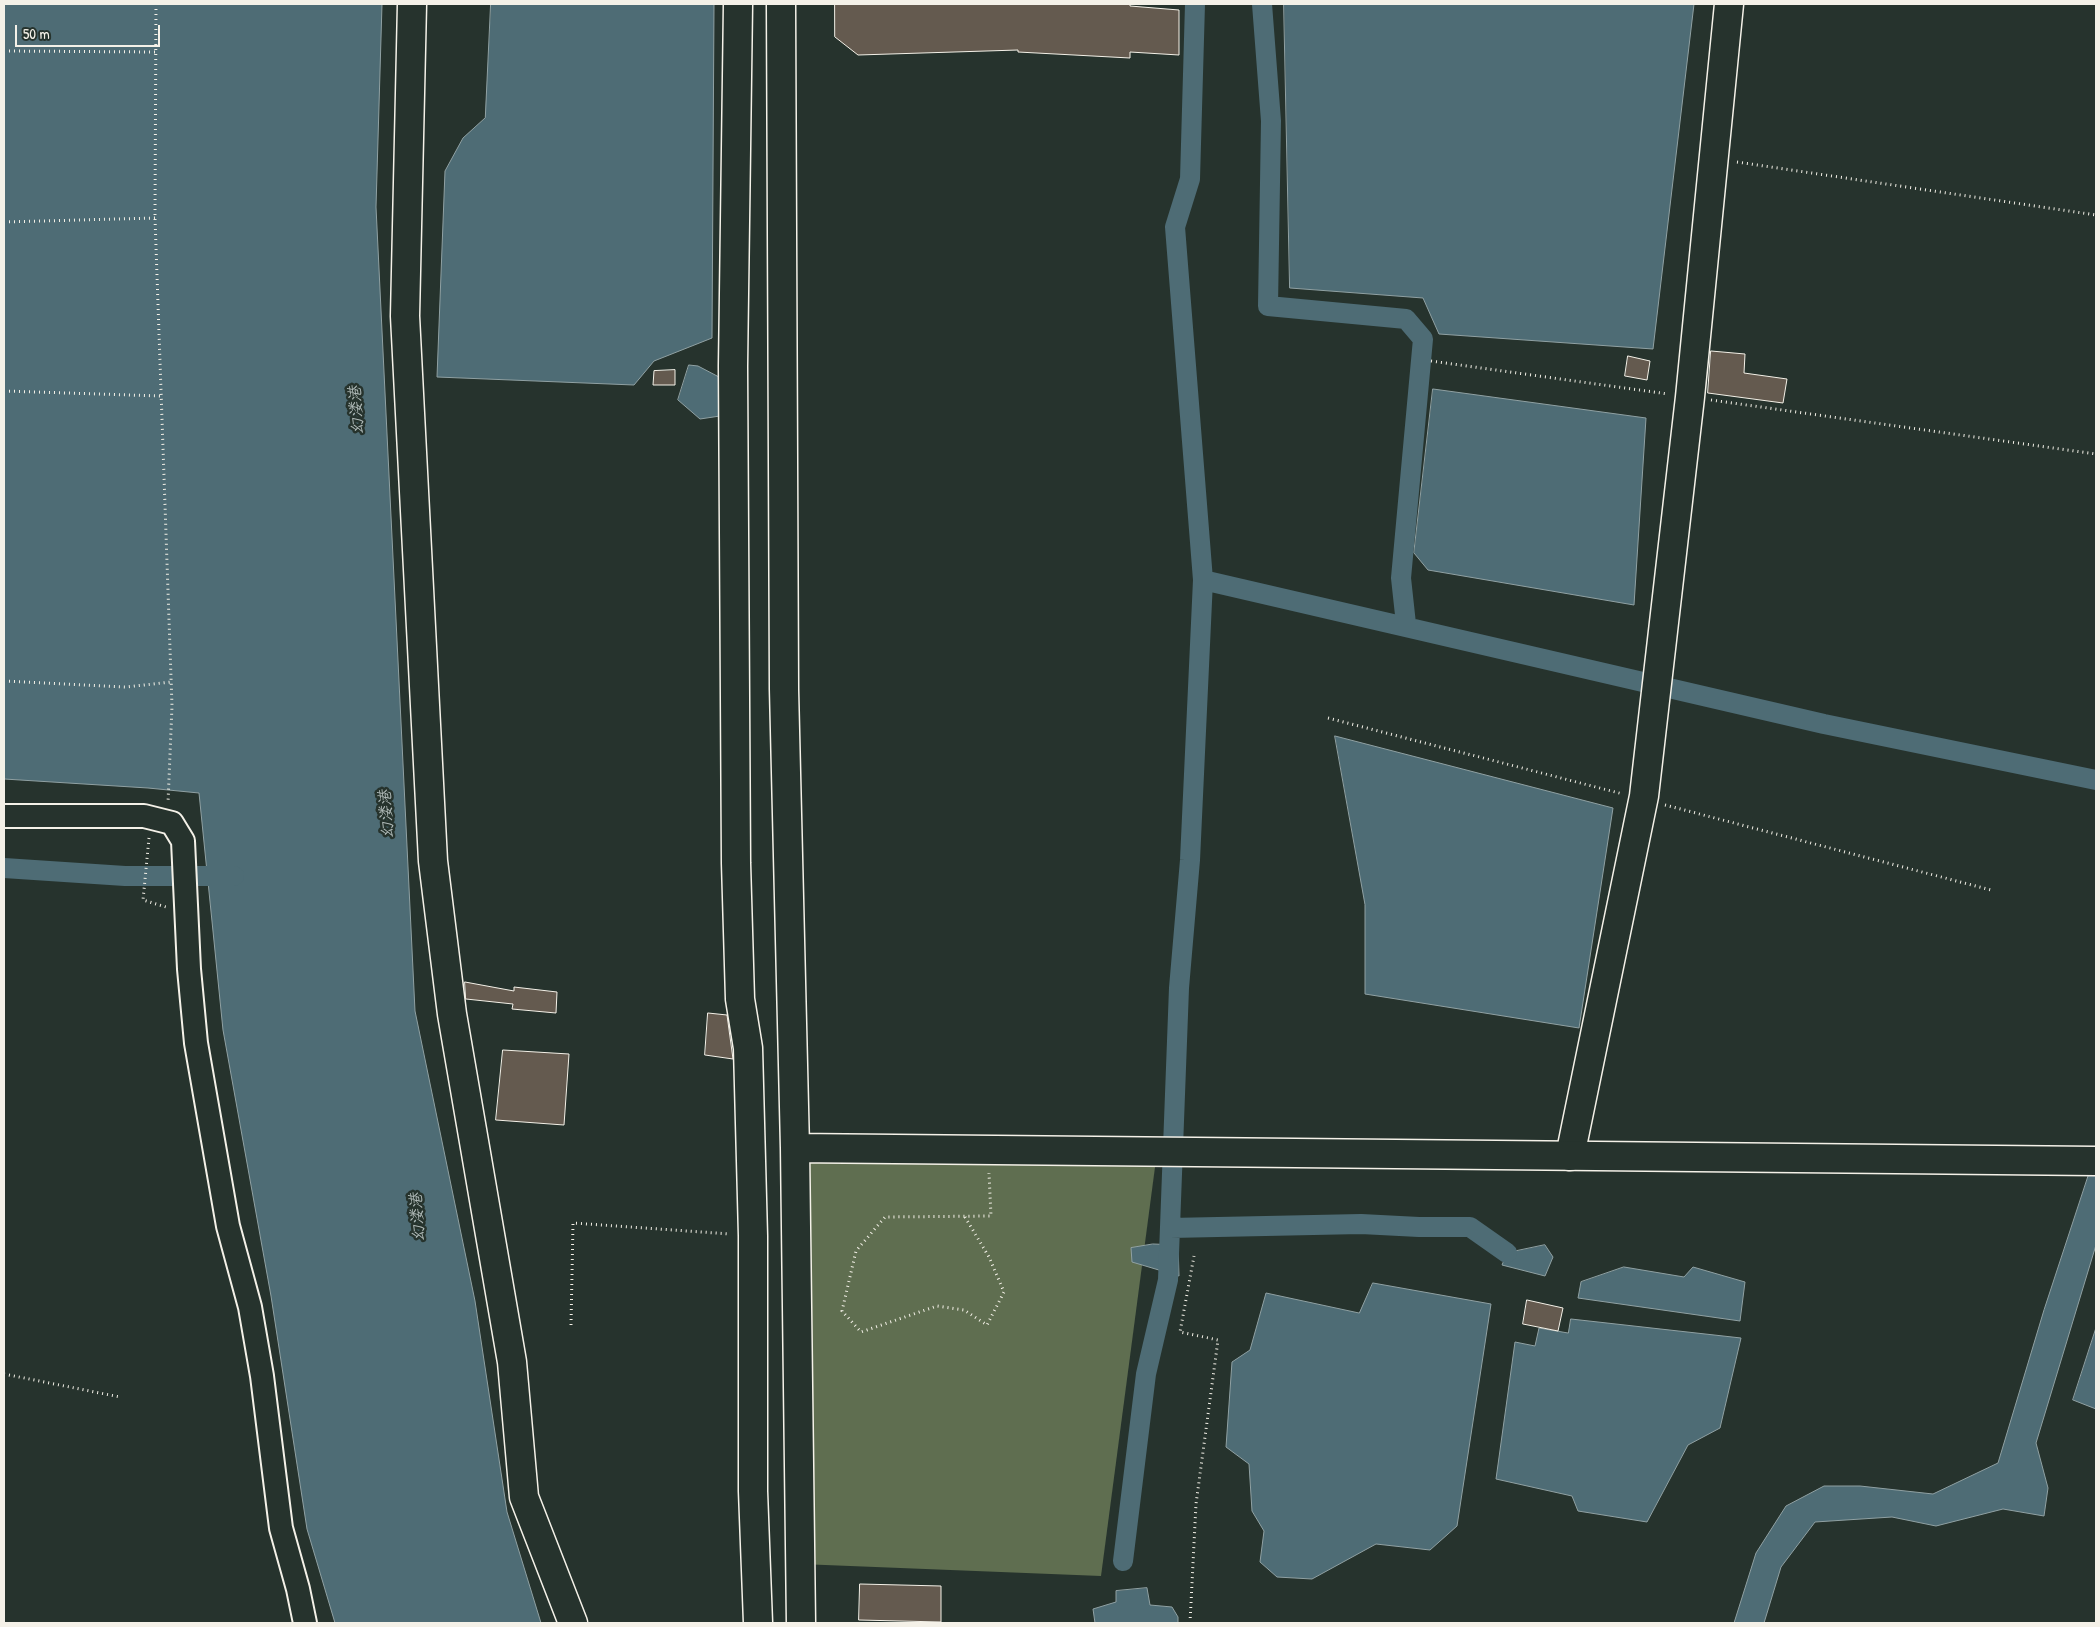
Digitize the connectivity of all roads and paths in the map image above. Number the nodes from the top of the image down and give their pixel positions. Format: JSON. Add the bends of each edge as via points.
{"nodes":[{"id":1,"x":156,"y":4,"type":"edge"},
{"id":2,"x":412,"y":4,"type":"edge"},
{"id":3,"x":738,"y":4,"type":"edge"},
{"id":4,"x":780,"y":4,"type":"edge"},
{"id":5,"x":1729,"y":4,"type":"edge"},
{"id":6,"x":4,"y":51,"type":"edge"},
{"id":7,"x":156,"y":52,"type":"junction"},
{"id":8,"x":1714,"y":159,"type":"junction"},
{"id":9,"x":2096,"y":215,"type":"edge"},
{"id":10,"x":155,"y":218,"type":"junction"},
{"id":11,"x":4,"y":222,"type":"edge"},
{"id":12,"x":1431,"y":361,"type":"dead end"},
{"id":13,"x":4,"y":391,"type":"edge"},
{"id":14,"x":161,"y":396,"type":"junction"},
{"id":15,"x":1690,"y":397,"type":"junction"},
{"id":16,"x":2096,"y":454,"type":"edge"},
{"id":17,"x":4,"y":681,"type":"edge"},
{"id":18,"x":171,"y":682,"type":"junction"},
{"id":19,"x":4,"y":816,"type":"edge"},
{"id":20,"x":159,"y":819,"type":"junction"},
{"id":21,"x":186,"y":913,"type":"junction"},
{"id":22,"x":748,"y":1048,"type":"junction"},
{"id":23,"x":792,"y":1048,"type":"junction"},
{"id":24,"x":795,"y":1148,"type":"junction"},
{"id":25,"x":989,"y":1150,"type":"junction"},
{"id":26,"x":1570,"y":1156,"type":"junction"},
{"id":27,"x":2096,"y":1161,"type":"edge"},
{"id":28,"x":965,"y":1216,"type":"junction"},
{"id":29,"x":753,"y":1236,"type":"junction"},
{"id":30,"x":1194,"y":1256,"type":"dead end"},
{"id":31,"x":571,"y":1326,"type":"dead end"},
{"id":32,"x":4,"y":1374,"type":"edge"},
{"id":33,"x":120,"y":1397,"type":"dead end"},
{"id":34,"x":305,"y":1623,"type":"edge"},
{"id":35,"x":573,"y":1623,"type":"edge"},
{"id":36,"x":758,"y":1623,"type":"edge"},
{"id":37,"x":801,"y":1623,"type":"edge"},
{"id":38,"x":1190,"y":1623,"type":"edge"}],
"edges":[{"from":1,"to":7,"type":"path"},
{"from":2,"to":35,"type":"main road","via":[[406,316],[433,861],[452,1014],[512,1362],[524,1496]]},
{"from":3,"to":22,"type":"main road","via":[[733,366],[736,863],[740,999]]},
{"from":4,"to":23,"type":"main road","via":[[784,679]]},
{"from":5,"to":8,"type":"main road"},
{"from":6,"to":7,"type":"path"},
{"from":7,"to":10,"type":"path"},
{"from":8,"to":9,"type":"path"},
{"from":8,"to":15,"type":"main road"},
{"from":10,"to":11,"type":"path"},
{"from":10,"to":14,"type":"path"},
{"from":12,"to":15,"type":"path"},
{"from":13,"to":14,"type":"path"},
{"from":14,"to":18,"type":"path"},
{"from":15,"to":16,"type":"path"},
{"from":15,"to":26,"type":"main road","via":[[1644,796]]},
{"from":17,"to":18,"type":"path","via":[[126,687]]},
{"from":18,"to":20,"type":"path","via":[[172,706]]},
{"from":19,"to":20,"type":"street"},
{"from":20,"to":21,"type":"street","via":[[172,823],[183,842]]},
{"from":20,"to":21,"type":"path","via":[[143,900]]},
{"from":21,"to":34,"type":"street","via":[[197,1053],[228,1226],[250,1307],[281,1528]]},
{"from":22,"to":23,"type":"main road"},
{"from":22,"to":29,"type":"main road"},
{"from":23,"to":24,"type":"main road"},
{"from":24,"to":25,"type":"main road"},
{"from":24,"to":37,"type":"main road"},
{"from":25,"to":26,"type":"main road"},
{"from":25,"to":28,"type":"path","via":[[991,1216]]},
{"from":26,"to":27,"type":"main road"},
{"from":28,"to":28,"type":"path","via":[[886,1217],[856,1252],[842,1311],[861,1332],[937,1306],[964,1310],[987,1325],[1004,1292],[989,1257]]},
{"from":29,"to":31,"type":"path","via":[[573,1223]]},
{"from":29,"to":36,"type":"main road","via":[[753,1491]]},
{"from":30,"to":38,"type":"path","via":[[1180,1332],[1218,1340],[1196,1504]]},
{"from":32,"to":33,"type":"path"}]}
